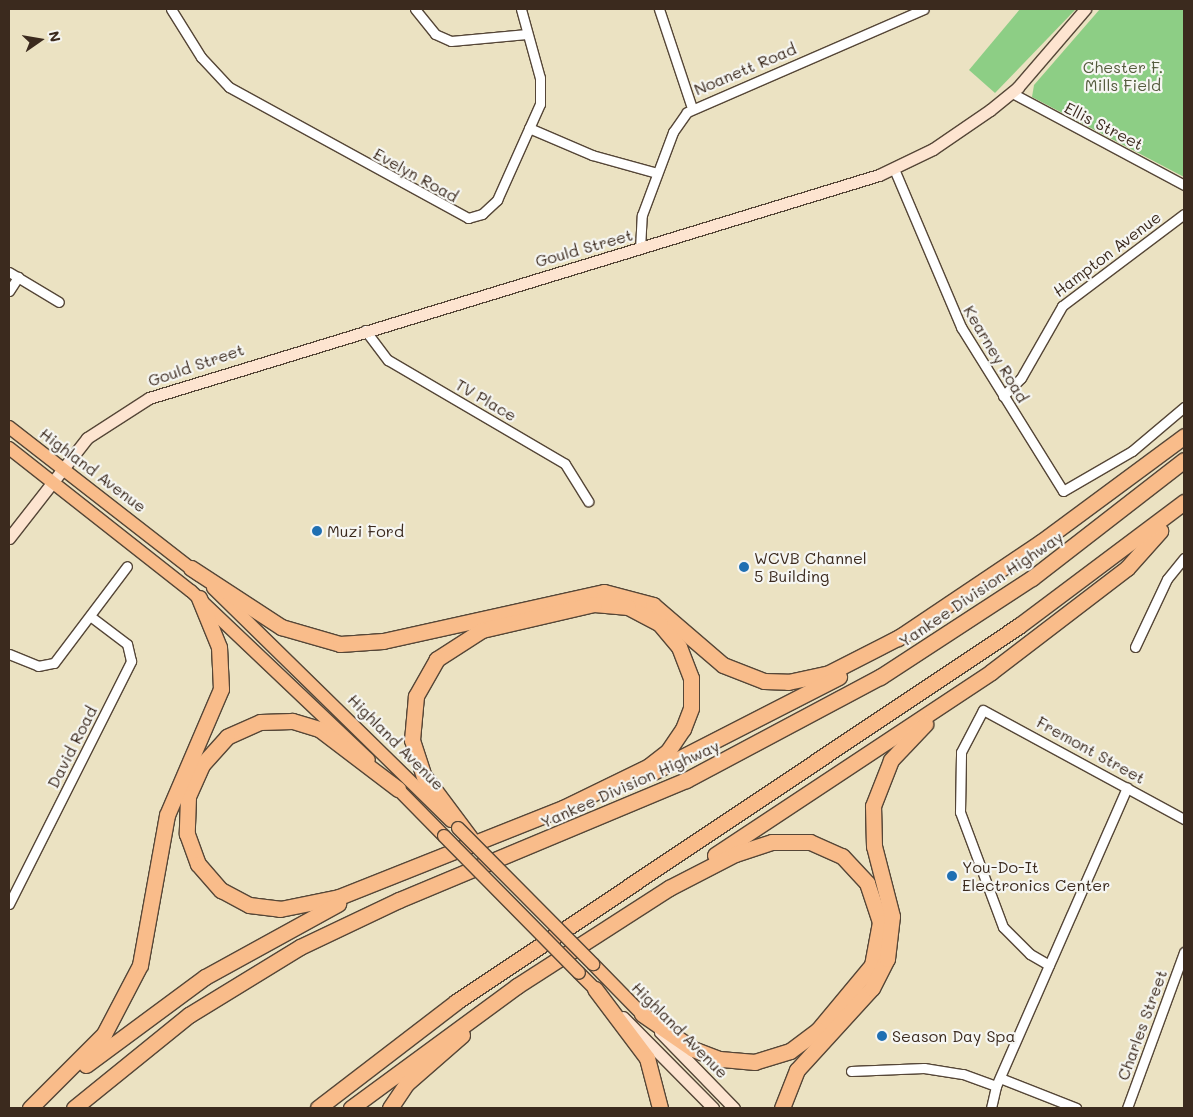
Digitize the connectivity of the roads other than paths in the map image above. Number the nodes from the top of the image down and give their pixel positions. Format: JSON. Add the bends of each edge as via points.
{"nodes":[{"id":1,"x":171,"y":9,"type":"edge"},
{"id":2,"x":415,"y":9,"type":"edge"},
{"id":3,"x":521,"y":9,"type":"edge"},
{"id":4,"x":660,"y":9,"type":"edge"},
{"id":5,"x":924,"y":9,"type":"edge"},
{"id":6,"x":1085,"y":9,"type":"edge"},
{"id":7,"x":527,"y":34,"type":"junction"},
{"id":8,"x":1012,"y":92,"type":"junction"},
{"id":9,"x":692,"y":108,"type":"junction"},
{"id":10,"x":529,"y":128,"type":"junction"},
{"id":11,"x":894,"y":169,"type":"junction"},
{"id":12,"x":657,"y":173,"type":"junction"},
{"id":13,"x":1184,"y":186,"type":"edge"},
{"id":14,"x":1184,"y":214,"type":"edge"},
{"id":15,"x":640,"y":249,"type":"junction"},
{"id":16,"x":9,"y":272,"type":"edge"},
{"id":17,"x":18,"y":277,"type":"junction"},
{"id":18,"x":9,"y":291,"type":"edge"},
{"id":19,"x":59,"y":302,"type":"dead end"},
{"id":20,"x":366,"y":330,"type":"junction"},
{"id":21,"x":1003,"y":396,"type":"junction"},
{"id":22,"x":1184,"y":407,"type":"edge"},
{"id":23,"x":9,"y":427,"type":"edge"},
{"id":24,"x":1184,"y":436,"type":"edge"},
{"id":25,"x":9,"y":448,"type":"edge"},
{"id":26,"x":1184,"y":460,"type":"edge"},
{"id":27,"x":63,"y":467,"type":"junction"},
{"id":28,"x":52,"y":481,"type":"junction"},
{"id":29,"x":588,"y":501,"type":"dead end"},
{"id":30,"x":1184,"y":503,"type":"edge"},
{"id":31,"x":9,"y":538,"type":"edge"},
{"id":32,"x":1184,"y":558,"type":"edge"},
{"id":33,"x":128,"y":566,"type":"dead end"},
{"id":34,"x":191,"y":568,"type":"junction"},
{"id":35,"x":199,"y":598,"type":"junction"},
{"id":36,"x":90,"y":616,"type":"junction"},
{"id":37,"x":905,"y":634,"type":"junction"},
{"id":38,"x":1135,"y":647,"type":"dead end"},
{"id":39,"x":9,"y":654,"type":"edge"},
{"id":40,"x":964,"y":691,"type":"junction"},
{"id":41,"x":1127,"y":787,"type":"junction"},
{"id":42,"x":398,"y":789,"type":"junction"},
{"id":43,"x":563,"y":808,"type":"junction"},
{"id":44,"x":1184,"y":819,"type":"edge"},
{"id":45,"x":460,"y":827,"type":"junction"},
{"id":46,"x":472,"y":842,"type":"joint"},
{"id":47,"x":428,"y":863,"type":"junction"},
{"id":48,"x":669,"y":888,"type":"junction"},
{"id":49,"x":9,"y":904,"type":"edge"},
{"id":50,"x":1184,"y":952,"type":"edge"},
{"id":51,"x":1049,"y":965,"type":"junction"},
{"id":52,"x":548,"y":969,"type":"junction"},
{"id":53,"x":595,"y":988,"type":"junction"},
{"id":54,"x":642,"y":1014,"type":"junction"},
{"id":55,"x":852,"y":1071,"type":"dead end"},
{"id":56,"x":1000,"y":1078,"type":"junction"},
{"id":57,"x":996,"y":1086,"type":"junction"},
{"id":58,"x":30,"y":1108,"type":"edge"},
{"id":59,"x":38,"y":1108,"type":"edge"},
{"id":60,"x":74,"y":1108,"type":"edge"},
{"id":61,"x":318,"y":1108,"type":"edge"},
{"id":62,"x":351,"y":1108,"type":"edge"},
{"id":63,"x":390,"y":1108,"type":"edge"},
{"id":64,"x":660,"y":1108,"type":"edge"},
{"id":65,"x":713,"y":1108,"type":"edge"},
{"id":66,"x":734,"y":1108,"type":"edge"},
{"id":67,"x":782,"y":1108,"type":"edge"},
{"id":68,"x":991,"y":1108,"type":"edge"},
{"id":69,"x":1076,"y":1108,"type":"edge"},
{"id":70,"x":1127,"y":1108,"type":"edge"}],
"edges":[{"from":1,"to":10,"type":"street","name":"Evelyn Road","via":[[201,57],[229,87],[460,217],[478,216],[494,204]]},
{"from":2,"to":7,"type":"street","via":[[435,34],[451,41]]},
{"from":3,"to":7,"type":"street","name":"Evelyn Road"},
{"from":4,"to":9,"type":"street"},
{"from":5,"to":9,"type":"street","name":"Noanett Road"},
{"from":6,"to":8,"type":"main road","name":"Gould Street"},
{"from":7,"to":10,"type":"street","name":"Evelyn Road","via":[[542,93]]},
{"from":8,"to":11,"type":"main road","name":"Gould Street","via":[[958,134]]},
{"from":8,"to":13,"type":"street","name":"Ellis Street"},
{"from":9,"to":12,"type":"street","name":"Noanett Road","via":[[673,132]]},
{"from":10,"to":12,"type":"street","via":[[592,155]]},
{"from":11,"to":15,"type":"main road","name":"Gould Street"},
{"from":11,"to":21,"type":"street","name":"Kearney Road","via":[[956,318]]},
{"from":12,"to":15,"type":"street","name":"Noanett Road","via":[[638,227]]},
{"from":14,"to":21,"type":"street","name":"Hampton Avenue","via":[[1062,306],[1021,378]]},
{"from":15,"to":20,"type":"main road","name":"Gould Street"},
{"from":16,"to":17,"type":"street"},
{"from":17,"to":18,"type":"street"},
{"from":17,"to":19,"type":"street"},
{"from":20,"to":27,"type":"main road","name":"Gould Street","via":[[149,398],[98,428]]},
{"from":20,"to":29,"type":"street","name":"TV Place","via":[[388,360],[565,464]]},
{"from":21,"to":22,"type":"street","name":"Kearney Road","via":[[1063,491],[1125,456]]},
{"from":23,"to":27,"type":"main road","name":"Highland Avenue"},
{"from":24,"to":37,"type":"highway","via":[[1004,569]]},
{"from":25,"to":28,"type":"main road","name":"Highland Avenue"},
{"from":26,"to":60,"type":"highway","name":"Yankee Division Highway","via":[[1032,578],[880,677],[678,784],[399,900],[292,951],[189,1015]]},
{"from":27,"to":28,"type":"main road","name":"Gould Street"},
{"from":27,"to":34,"type":"main road","name":"Highland Avenue"},
{"from":28,"to":31,"type":"main road","name":"Gould Street"},
{"from":28,"to":35,"type":"main road","name":"Highland Avenue"},
{"from":30,"to":40,"type":"highway","via":[[1127,568]]},
{"from":30,"to":61,"type":"highway","via":[[1020,625],[456,1002]]},
{"from":32,"to":38,"type":"street","via":[[1167,579]]},
{"from":33,"to":36,"type":"street"},
{"from":34,"to":37,"type":"highway","via":[[280,627],[340,644],[383,641],[604,592],[653,605],[723,664],[764,681],[795,682],[827,674]]},
{"from":34,"to":45,"type":"main road","name":"Highland Avenue","via":[[310,679]]},
{"from":35,"to":42,"type":"main road","name":"Highland Avenue"},
{"from":35,"to":58,"type":"highway","via":[[219,647],[221,689],[166,816],[140,966],[104,1034]]},
{"from":36,"to":39,"type":"street","via":[[50,665],[38,666]]},
{"from":36,"to":49,"type":"street","name":"David Road","via":[[127,644],[130,666]]},
{"from":37,"to":43,"type":"highway","via":[[842,675],[736,732],[616,789]]},
{"from":40,"to":48,"type":"highway"},
{"from":40,"to":67,"type":"highway","via":[[912,736],[883,775],[872,826],[892,916],[887,959],[872,988],[797,1070]]},
{"from":41,"to":44,"type":"street","name":"Fremont Street"},
{"from":41,"to":51,"type":"street"},
{"from":41,"to":51,"type":"street","name":"Fremont Street","via":[[982,710],[960,752],[960,812],[1003,927],[1030,954]]},
{"from":42,"to":47,"type":"highway","via":[[324,731],[292,721],[260,722],[227,737],[202,764],[186,804],[189,841],[214,884],[234,898],[264,909],[318,903]]},
{"from":42,"to":53,"type":"main road","name":"Highland Avenue","bridge":true},
{"from":43,"to":45,"type":"highway","via":[[654,763],[672,746],[686,722],[692,692],[684,656],[660,624],[633,609],[594,604],[488,628],[458,641],[434,663],[413,705],[412,740],[427,780]]},
{"from":43,"to":47,"type":"highway"},
{"from":45,"to":46,"type":"highway","bridge":true},
{"from":46,"to":54,"type":"main road","name":"Highland Avenue","bridge":true},
{"from":47,"to":59,"type":"highway","via":[[290,928],[205,978],[113,1043]]},
{"from":48,"to":52,"type":"highway"},
{"from":48,"to":54,"type":"highway","via":[[756,846],[790,841],[819,844],[849,861],[867,883],[879,916],[878,947],[869,971],[854,991],[806,1041],[776,1057],[749,1062],[712,1058]]},
{"from":50,"to":70,"type":"street","name":"Charles Street"},
{"from":51,"to":56,"type":"street"},
{"from":52,"to":62,"type":"highway","via":[[452,1030]]},
{"from":52,"to":63,"type":"highway","via":[[439,1054],[400,1091]]},
{"from":53,"to":64,"type":"highway","via":[[647,1058],[658,1088]]},
{"from":53,"to":65,"type":"main road","name":"Highland Avenue"},
{"from":54,"to":66,"type":"main road","name":"Highland Avenue"},
{"from":55,"to":57,"type":"street","via":[[924,1068]]},
{"from":56,"to":57,"type":"street"},
{"from":56,"to":69,"type":"street"},
{"from":57,"to":68,"type":"street"}]}
